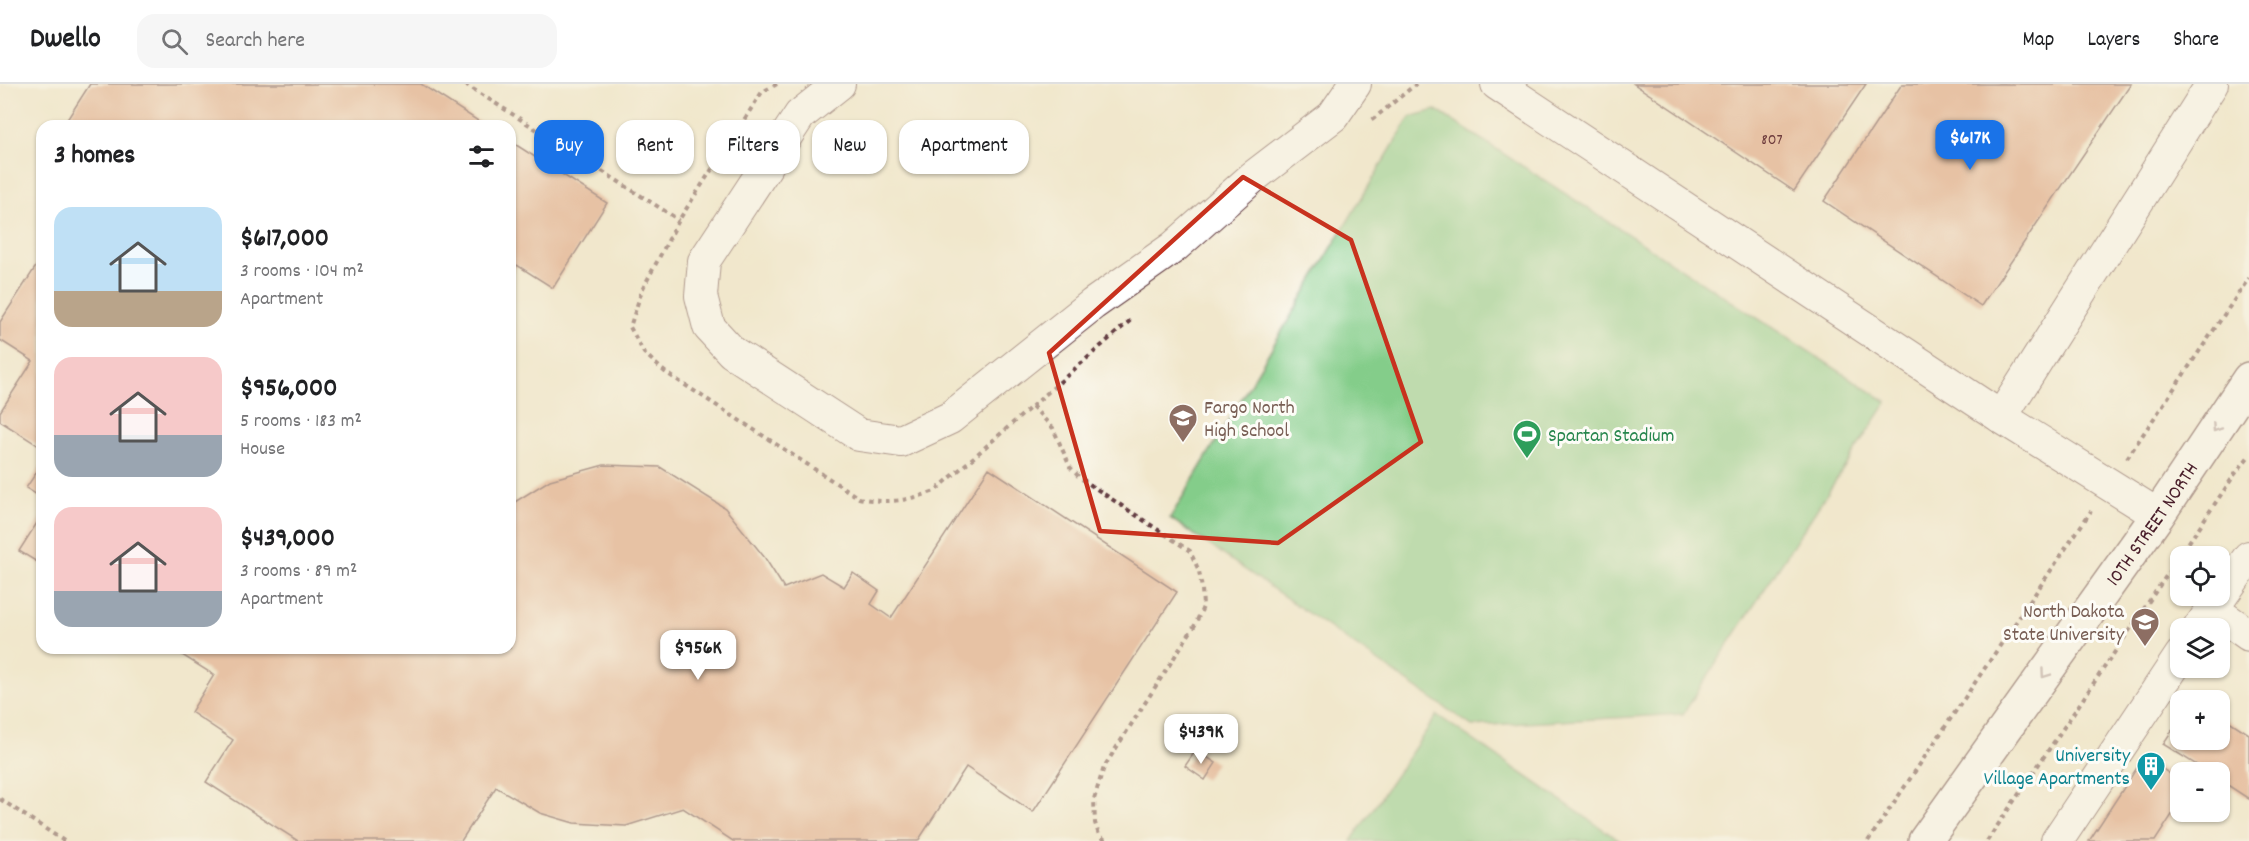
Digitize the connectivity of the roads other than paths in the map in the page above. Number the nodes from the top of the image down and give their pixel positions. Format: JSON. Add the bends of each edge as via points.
{"nodes":[{"id":1,"x":839,"y":84,"type":"edge"},
{"id":2,"x":1355,"y":84,"type":"edge"},
{"id":3,"x":1497,"y":84,"type":"edge"},
{"id":4,"x":2212,"y":84,"type":"edge"},
{"id":5,"x":2249,"y":379,"type":"edge"},
{"id":6,"x":2001,"y":417,"type":"junction"},
{"id":7,"x":2158,"y":515,"type":"junction"},
{"id":8,"x":2249,"y":557,"type":"edge"},
{"id":9,"x":2206,"y":618,"type":"edge"},
{"id":10,"x":2230,"y":628,"type":"edge"},
{"id":11,"x":2249,"y":634,"type":"edge"},
{"id":12,"x":2170,"y":672,"type":"edge"},
{"id":13,"x":1926,"y":841,"type":"edge"},
{"id":14,"x":2057,"y":841,"type":"edge"}],
"edges":[{"from":1,"to":2,"type":"lane","via":[[800,115],[704,261],[701,296],[709,327],[732,352],[859,435],[902,441],[950,418],[1093,304],[1174,247],[1253,177],[1333,116]]},
{"from":3,"to":6,"type":"lane"},
{"from":4,"to":6,"type":"lane"},
{"from":5,"to":7,"type":"main road","name":"10TH STREET NORTH","one_way":true},
{"from":6,"to":7,"type":"lane"},
{"from":7,"to":13,"type":"main road","name":"10TH STREET NORTH","one_way":true},
{"from":8,"to":9,"type":"lane"},
{"from":10,"to":11,"type":"lane"},
{"from":12,"to":14,"type":"lane"}]}
